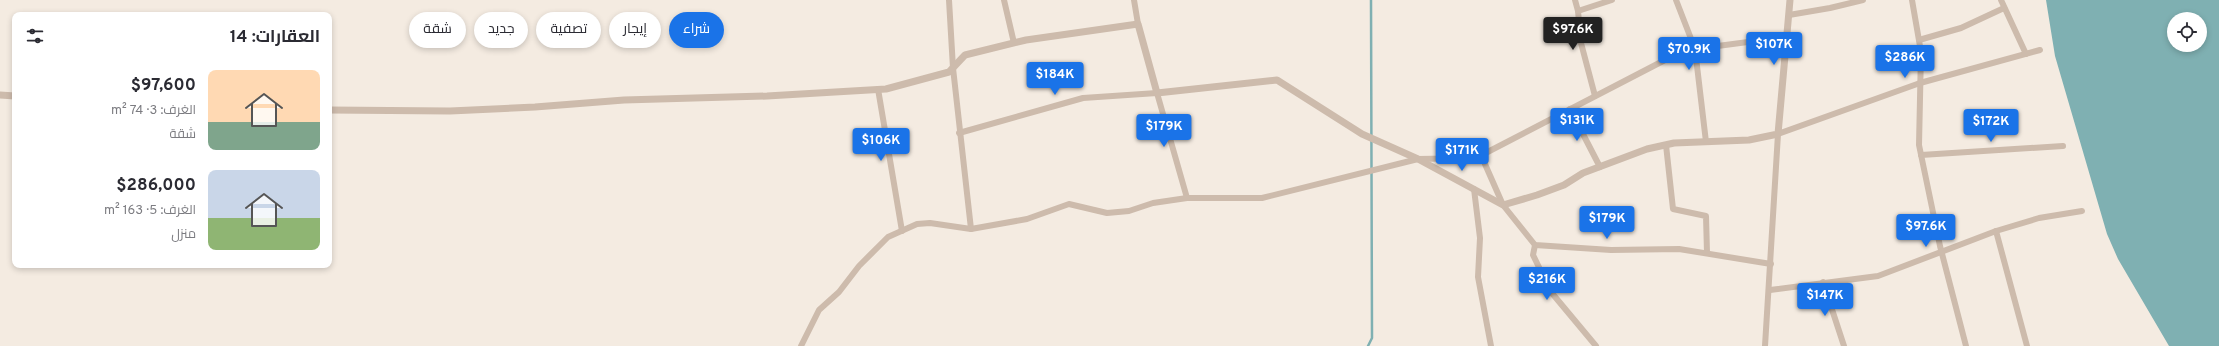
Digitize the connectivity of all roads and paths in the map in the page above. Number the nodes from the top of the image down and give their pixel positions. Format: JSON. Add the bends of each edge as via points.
{"nodes":[{"id":1,"x":949,"y":0,"type":"edge"},
{"id":2,"x":1004,"y":0,"type":"edge"},
{"id":3,"x":1134,"y":0,"type":"edge"},
{"id":4,"x":1575,"y":0,"type":"edge"},
{"id":5,"x":1612,"y":0,"type":"edge"},
{"id":6,"x":1676,"y":0,"type":"edge"},
{"id":7,"x":1790,"y":0,"type":"edge"},
{"id":8,"x":1863,"y":0,"type":"edge"},
{"id":9,"x":1912,"y":0,"type":"edge"},
{"id":10,"x":2001,"y":0,"type":"edge"},
{"id":11,"x":2004,"y":8,"type":"junction"},
{"id":12,"x":1578,"y":10,"type":"junction"},
{"id":13,"x":1789,"y":14,"type":"junction"},
{"id":14,"x":1138,"y":24,"type":"junction"},
{"id":15,"x":1786,"y":37,"type":"junction"},
{"id":16,"x":1919,"y":40,"type":"junction"},
{"id":17,"x":1014,"y":43,"type":"junction"},
{"id":18,"x":1695,"y":49,"type":"junction"},
{"id":19,"x":2040,"y":50,"type":"dead end"},
{"id":20,"x":2026,"y":54,"type":"junction"},
{"id":21,"x":953,"y":68,"type":"junction"},
{"id":22,"x":1920,"y":83,"type":"junction"},
{"id":23,"x":878,"y":90,"type":"junction"},
{"id":24,"x":1157,"y":93,"type":"junction"},
{"id":25,"x":0,"y":96,"type":"edge"},
{"id":26,"x":12,"y":96,"type":"edge"},
{"id":27,"x":1595,"y":96,"type":"junction"},
{"id":28,"x":1570,"y":109,"type":"junction"},
{"id":29,"x":332,"y":110,"type":"edge"},
{"id":30,"x":959,"y":133,"type":"junction"},
{"id":31,"x":1778,"y":134,"type":"junction"},
{"id":32,"x":1706,"y":142,"type":"junction"},
{"id":33,"x":1666,"y":145,"type":"junction"},
{"id":34,"x":2063,"y":146,"type":"dead end"},
{"id":35,"x":1481,"y":155,"type":"junction"},
{"id":36,"x":1921,"y":155,"type":"junction"},
{"id":37,"x":1418,"y":158,"type":"junction"},
{"id":38,"x":1600,"y":166,"type":"junction"},
{"id":39,"x":1474,"y":189,"type":"junction"},
{"id":40,"x":1187,"y":198,"type":"junction"},
{"id":41,"x":1503,"y":205,"type":"junction"},
{"id":42,"x":2082,"y":211,"type":"dead end"},
{"id":43,"x":971,"y":230,"type":"junction"},
{"id":44,"x":902,"y":231,"type":"junction"},
{"id":45,"x":1996,"y":231,"type":"junction"},
{"id":46,"x":1535,"y":244,"type":"junction"},
{"id":47,"x":1942,"y":252,"type":"junction"},
{"id":48,"x":1707,"y":253,"type":"junction"},
{"id":49,"x":1771,"y":264,"type":"junction"},
{"id":50,"x":1823,"y":282,"type":"junction"},
{"id":51,"x":1770,"y":290,"type":"junction"},
{"id":52,"x":801,"y":346,"type":"edge"},
{"id":53,"x":1490,"y":346,"type":"edge"},
{"id":54,"x":1596,"y":346,"type":"edge"},
{"id":55,"x":1765,"y":346,"type":"edge"},
{"id":56,"x":1844,"y":346,"type":"edge"},
{"id":57,"x":1966,"y":346,"type":"edge"},
{"id":58,"x":2027,"y":346,"type":"edge"}],
"edges":[{"from":1,"to":21,"type":"street"},
{"from":2,"to":17,"type":"street"},
{"from":3,"to":14,"type":"street"},
{"from":4,"to":12,"type":"street"},
{"from":5,"to":12,"type":"street"},
{"from":6,"to":18,"type":"street"},
{"from":7,"to":13,"type":"street"},
{"from":8,"to":13,"type":"street"},
{"from":9,"to":16,"type":"street"},
{"from":10,"to":11,"type":"street"},
{"from":11,"to":16,"type":"street","via":[[1960,28]]},
{"from":11,"to":20,"type":"street"},
{"from":12,"to":27,"type":"street","via":[[1581,43]]},
{"from":13,"to":15,"type":"street"},
{"from":14,"to":17,"type":"street"},
{"from":14,"to":24,"type":"street"},
{"from":15,"to":18,"type":"street"},
{"from":15,"to":31,"type":"street"},
{"from":16,"to":22,"type":"street"},
{"from":17,"to":21,"type":"street","via":[[965,55]]},
{"from":18,"to":27,"type":"street","via":[[1665,60]]},
{"from":18,"to":32,"type":"street"},
{"from":19,"to":20,"type":"street"},
{"from":20,"to":22,"type":"street"},
{"from":21,"to":23,"type":"street","via":[[949,72]]},
{"from":21,"to":30,"type":"street"},
{"from":22,"to":31,"type":"street"},
{"from":22,"to":36,"type":"street"},
{"from":23,"to":29,"type":"street","via":[[624,100],[535,107]]},
{"from":23,"to":44,"type":"street"},
{"from":24,"to":30,"type":"street","via":[[1083,98]]},
{"from":24,"to":37,"type":"street","via":[[1278,80],[1362,134]]},
{"from":24,"to":40,"type":"street"},
{"from":25,"to":26,"type":"street"},
{"from":27,"to":28,"type":"street"},
{"from":28,"to":35,"type":"street"},
{"from":28,"to":38,"type":"street"},
{"from":30,"to":43,"type":"street"},
{"from":31,"to":32,"type":"street","via":[[1749,140]]},
{"from":31,"to":49,"type":"street"},
{"from":32,"to":33,"type":"street"},
{"from":33,"to":38,"type":"street"},
{"from":33,"to":48,"type":"street","via":[[1674,209],[1706,216]]},
{"from":34,"to":36,"type":"street"},
{"from":35,"to":37,"type":"street","via":[[1476,158]]},
{"from":35,"to":41,"type":"street"},
{"from":36,"to":47,"type":"street"},
{"from":37,"to":39,"type":"street"},
{"from":37,"to":40,"type":"street","via":[[1262,198]]},
{"from":38,"to":41,"type":"street","via":[[1564,185]]},
{"from":39,"to":41,"type":"street"},
{"from":39,"to":53,"type":"street","via":[[1480,238],[1478,277]]},
{"from":40,"to":43,"type":"street","via":[[1153,203],[1129,211],[1107,213],[1070,204],[1027,219]]},
{"from":41,"to":46,"type":"street"},
{"from":42,"to":45,"type":"street","via":[[2039,218]]},
{"from":43,"to":44,"type":"street","via":[[930,223],[917,224]]},
{"from":44,"to":52,"type":"street","via":[[888,237],[819,310]]},
{"from":45,"to":47,"type":"street"},
{"from":45,"to":58,"type":"street"},
{"from":46,"to":48,"type":"street","via":[[1611,250],[1679,249]]},
{"from":46,"to":54,"type":"street","via":[[1533,255],[1551,292]]},
{"from":47,"to":50,"type":"street","via":[[1878,276]]},
{"from":47,"to":57,"type":"street"},
{"from":48,"to":49,"type":"street"},
{"from":49,"to":51,"type":"street"},
{"from":50,"to":51,"type":"street"},
{"from":50,"to":56,"type":"street"},
{"from":51,"to":55,"type":"street"}]}
